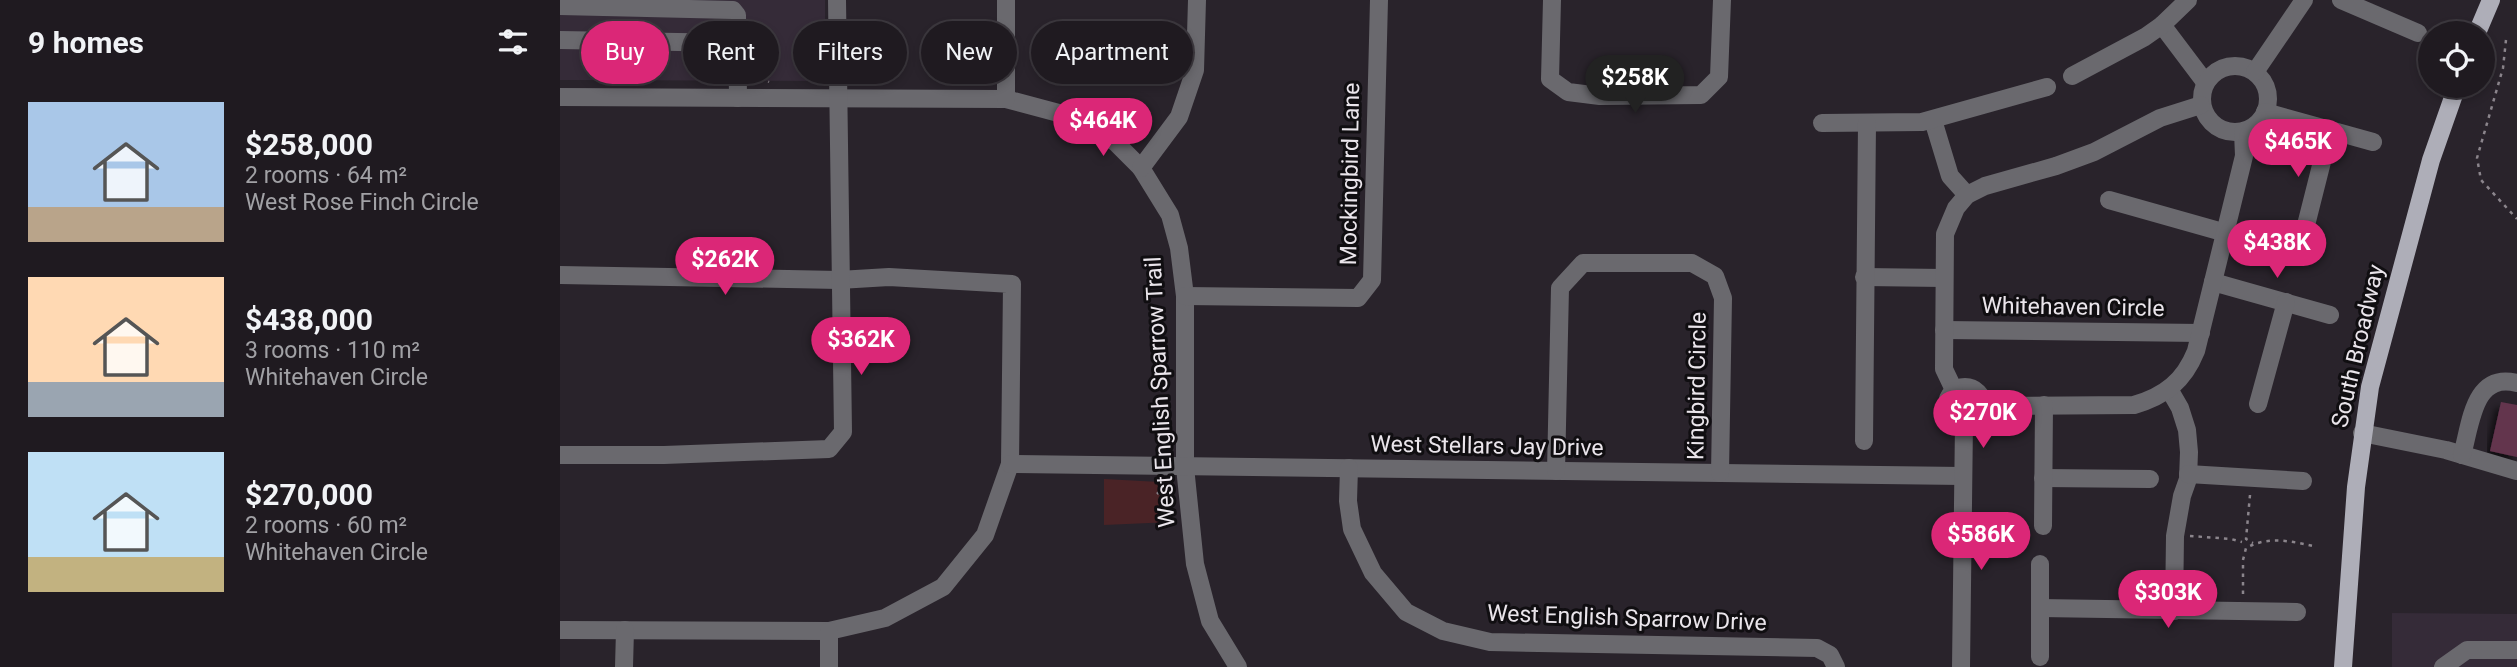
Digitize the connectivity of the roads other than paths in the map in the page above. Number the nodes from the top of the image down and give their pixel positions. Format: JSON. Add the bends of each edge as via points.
{"nodes":[{"id":1,"x":837,"y":0,"type":"edge"},
{"id":2,"x":1006,"y":0,"type":"edge"},
{"id":3,"x":1197,"y":0,"type":"edge"},
{"id":4,"x":1378,"y":0,"type":"edge"},
{"id":5,"x":1552,"y":0,"type":"edge"},
{"id":6,"x":1722,"y":0,"type":"edge"},
{"id":7,"x":2188,"y":0,"type":"edge"},
{"id":8,"x":2304,"y":0,"type":"edge"},
{"id":9,"x":2341,"y":0,"type":"edge"},
{"id":10,"x":2491,"y":0,"type":"edge"},
{"id":11,"x":560,"y":6,"type":"edge"},
{"id":12,"x":737,"y":21,"type":"edge"},
{"id":13,"x":2482,"y":21,"type":"edge"},
{"id":14,"x":2162,"y":25,"type":"junction"},
{"id":15,"x":2418,"y":33,"type":"dead end"},
{"id":16,"x":560,"y":40,"type":"edge"},
{"id":17,"x":683,"y":42,"type":"edge"},
{"id":18,"x":2255,"y":72,"type":"junction"},
{"id":19,"x":2072,"y":76,"type":"dead end"},
{"id":20,"x":2205,"y":82,"type":"junction"},
{"id":21,"x":738,"y":84,"type":"edge"},
{"id":22,"x":2047,"y":87,"type":"dead end"},
{"id":23,"x":560,"y":97,"type":"edge"},
{"id":24,"x":738,"y":98,"type":"junction"},
{"id":25,"x":838,"y":98,"type":"junction"},
{"id":26,"x":2453,"y":98,"type":"edge"},
{"id":27,"x":1006,"y":99,"type":"junction"},
{"id":28,"x":2201,"y":106,"type":"junction"},
{"id":29,"x":2266,"y":112,"type":"junction"},
{"id":30,"x":1933,"y":120,"type":"junction"},
{"id":31,"x":1822,"y":123,"type":"dead end"},
{"id":32,"x":1867,"y":123,"type":"junction"},
{"id":33,"x":2330,"y":130,"type":"junction"},
{"id":34,"x":2243,"y":132,"type":"junction"},
{"id":35,"x":2373,"y":142,"type":"dead end"},
{"id":36,"x":1141,"y":168,"type":"junction"},
{"id":37,"x":1967,"y":195,"type":"junction"},
{"id":38,"x":2109,"y":200,"type":"dead end"},
{"id":39,"x":2226,"y":233,"type":"junction"},
{"id":40,"x":2303,"y":237,"type":"dead end"},
{"id":41,"x":560,"y":275,"type":"edge"},
{"id":42,"x":1864,"y":277,"type":"junction"},
{"id":43,"x":1944,"y":278,"type":"junction"},
{"id":44,"x":839,"y":279,"type":"junction"},
{"id":45,"x":2213,"y":282,"type":"junction"},
{"id":46,"x":1185,"y":296,"type":"junction"},
{"id":47,"x":2287,"y":302,"type":"junction"},
{"id":48,"x":2330,"y":315,"type":"dead end"},
{"id":49,"x":1944,"y":330,"type":"junction"},
{"id":50,"x":2201,"y":332,"type":"junction"},
{"id":51,"x":2517,"y":383,"type":"edge"},
{"id":52,"x":1954,"y":390,"type":"junction"},
{"id":53,"x":2169,"y":390,"type":"junction"},
{"id":54,"x":2258,"y":404,"type":"dead end"},
{"id":55,"x":2044,"y":405,"type":"junction"},
{"id":56,"x":1984,"y":406,"type":"junction"},
{"id":57,"x":1964,"y":423,"type":"junction"},
{"id":58,"x":2362,"y":433,"type":"junction"},
{"id":59,"x":1864,"y":441,"type":"dead end"},
{"id":60,"x":560,"y":455,"type":"edge"},
{"id":61,"x":2462,"y":455,"type":"junction"},
{"id":62,"x":1010,"y":464,"type":"junction"},
{"id":63,"x":1185,"y":467,"type":"junction"},
{"id":64,"x":1349,"y":468,"type":"junction"},
{"id":65,"x":1556,"y":471,"type":"junction"},
{"id":66,"x":2517,"y":471,"type":"edge"},
{"id":67,"x":1720,"y":473,"type":"junction"},
{"id":68,"x":2188,"y":474,"type":"junction"},
{"id":69,"x":1963,"y":476,"type":"junction"},
{"id":70,"x":2043,"y":478,"type":"junction"},
{"id":71,"x":2150,"y":479,"type":"dead end"},
{"id":72,"x":2303,"y":481,"type":"dead end"},
{"id":73,"x":2043,"y":526,"type":"dead end"},
{"id":74,"x":2040,"y":564,"type":"dead end"},
{"id":75,"x":2040,"y":608,"type":"junction"},
{"id":76,"x":2174,"y":611,"type":"junction"},
{"id":77,"x":2297,"y":612,"type":"dead end"},
{"id":78,"x":560,"y":630,"type":"edge"},
{"id":79,"x":625,"y":630,"type":"junction"},
{"id":80,"x":829,"y":631,"type":"junction"},
{"id":81,"x":2517,"y":650,"type":"edge"},
{"id":82,"x":2040,"y":657,"type":"dead end"},
{"id":83,"x":624,"y":667,"type":"edge"},
{"id":84,"x":829,"y":667,"type":"edge"},
{"id":85,"x":1238,"y":667,"type":"edge"},
{"id":86,"x":1836,"y":667,"type":"edge"},
{"id":87,"x":1961,"y":667,"type":"edge"},
{"id":88,"x":2343,"y":667,"type":"edge"},
{"id":89,"x":2443,"y":667,"type":"edge"}],
"edges":[{"from":1,"to":25,"type":"street"},
{"from":2,"to":27,"type":"street"},
{"from":3,"to":36,"type":"street","via":[[1195,70],[1179,117]]},
{"from":4,"to":46,"type":"street","name":"Mockingbird Lane","via":[[1372,280],[1357,298]]},
{"from":5,"to":6,"type":"street","via":[[1550,79],[1568,92],[1600,96],[1701,95],[1719,77]]},
{"from":7,"to":14,"type":"street"},
{"from":8,"to":18,"type":"street"},
{"from":9,"to":15,"type":"street"},
{"from":10,"to":13,"type":"main road"},
{"from":11,"to":12,"type":"street","via":[[724,8],[733,10]]},
{"from":14,"to":19,"type":"street"},
{"from":14,"to":20,"type":"street"},
{"from":16,"to":17,"type":"street"},
{"from":18,"to":20,"type":"street","via":[[2234,65],[2217,70]]},
{"from":18,"to":29,"type":"street","via":[[2265,83]]},
{"from":20,"to":28,"type":"street"},
{"from":21,"to":24,"type":"street"},
{"from":22,"to":30,"type":"street"},
{"from":23,"to":24,"type":"street","name":"West English Sparrow Trail"},
{"from":24,"to":25,"type":"street","name":"West English Sparrow Trail"},
{"from":25,"to":27,"type":"street","name":"West English Sparrow Trail"},
{"from":25,"to":44,"type":"street"},
{"from":26,"to":58,"type":"main road","name":"South Broadway","via":[[2431,160],[2370,387]]},
{"from":27,"to":36,"type":"street","name":"West English Sparrow Trail","via":[[1081,119],[1115,142]]},
{"from":28,"to":34,"type":"street","via":[[2217,128]]},
{"from":28,"to":37,"type":"street","via":[[2160,118],[2082,157]]},
{"from":29,"to":33,"type":"street"},
{"from":29,"to":34,"type":"street"},
{"from":30,"to":32,"type":"street"},
{"from":30,"to":37,"type":"street","via":[[1950,176]]},
{"from":31,"to":32,"type":"street"},
{"from":32,"to":42,"type":"street"},
{"from":33,"to":35,"type":"street"},
{"from":33,"to":40,"type":"street"},
{"from":34,"to":39,"type":"street","via":[[2244,156]]},
{"from":36,"to":46,"type":"street","name":"West English Sparrow Trail","via":[[1170,215]]},
{"from":37,"to":43,"type":"street","via":[[1945,234]]},
{"from":38,"to":39,"type":"street"},
{"from":39,"to":45,"type":"street"},
{"from":41,"to":44,"type":"street"},
{"from":42,"to":43,"type":"street"},
{"from":42,"to":59,"type":"street"},
{"from":43,"to":49,"type":"street"},
{"from":44,"to":60,"type":"street","via":[[843,432],[830,449]]},
{"from":44,"to":62,"type":"street","via":[[1012,284]]},
{"from":45,"to":47,"type":"street"},
{"from":45,"to":50,"type":"street"},
{"from":46,"to":63,"type":"street","name":"West English Sparrow Trail"},
{"from":47,"to":48,"type":"street"},
{"from":47,"to":54,"type":"street"},
{"from":49,"to":50,"type":"street","name":"Whitehaven Circle"},
{"from":49,"to":52,"type":"street","via":[[1944,369]]},
{"from":50,"to":53,"type":"street","via":[[2189,368]]},
{"from":51,"to":61,"type":"street","via":[[2491,383],[2479,395]]},
{"from":52,"to":56,"type":"street","via":[[1970,387],[1979,392]]},
{"from":52,"to":57,"type":"street","via":[[1948,412]]},
{"from":53,"to":55,"type":"street","via":[[2134,405]]},
{"from":53,"to":68,"type":"street","via":[[2187,430]]},
{"from":55,"to":56,"type":"street"},
{"from":55,"to":70,"type":"street"},
{"from":56,"to":57,"type":"street","via":[[1979,417]]},
{"from":57,"to":69,"type":"street"},
{"from":58,"to":61,"type":"street"},
{"from":58,"to":88,"type":"main road","name":"South Broadway"},
{"from":61,"to":66,"type":"street"},
{"from":62,"to":63,"type":"street","name":"West Stellars Jay Drive"},
{"from":62,"to":80,"type":"street","via":[[985,535],[943,587],[885,618]]},
{"from":63,"to":64,"type":"street","name":"West Stellars Jay Drive"},
{"from":63,"to":85,"type":"street","name":"West English Sparrow Trail","via":[[1195,564],[1210,621]]},
{"from":64,"to":65,"type":"street","name":"West Stellars Jay Drive"},
{"from":64,"to":86,"type":"street","name":"West English Sparrow Drive","via":[[1352,530],[1373,573],[1406,612],[1443,631],[1490,642],[1817,648],[1830,655]]},
{"from":65,"to":67,"type":"street","name":"West Stellars Jay Drive"},
{"from":65,"to":67,"type":"street","name":"Kingbird Circle","via":[[1560,288],[1583,263],[1692,263],[1716,276],[1723,298]]},
{"from":67,"to":69,"type":"street","name":"West Stellars Jay Drive"},
{"from":68,"to":72,"type":"street"},
{"from":68,"to":76,"type":"street","via":[[2175,536]]},
{"from":69,"to":87,"type":"street"},
{"from":70,"to":71,"type":"street"},
{"from":70,"to":73,"type":"street"},
{"from":74,"to":75,"type":"street"},
{"from":75,"to":76,"type":"street"},
{"from":75,"to":82,"type":"street"},
{"from":76,"to":77,"type":"street"},
{"from":78,"to":79,"type":"street"},
{"from":79,"to":80,"type":"street"},
{"from":79,"to":83,"type":"street"},
{"from":80,"to":84,"type":"street"},
{"from":81,"to":89,"type":"street","via":[[2467,650]]}]}
